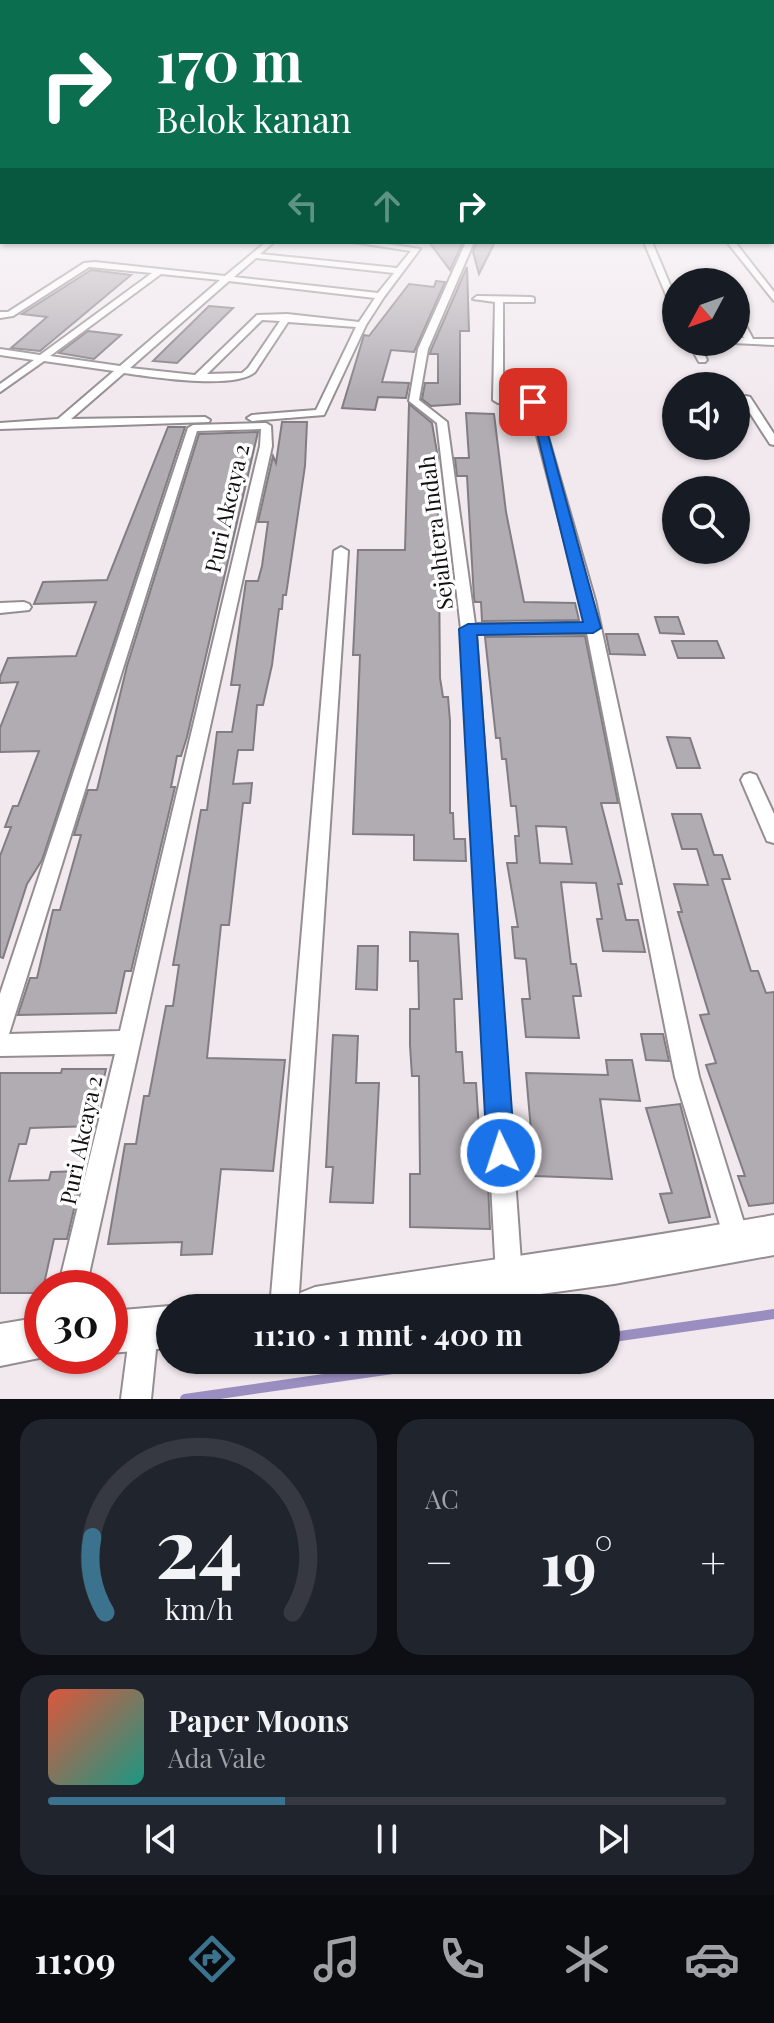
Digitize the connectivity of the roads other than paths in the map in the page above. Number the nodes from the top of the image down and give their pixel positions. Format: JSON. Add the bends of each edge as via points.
{"nodes":[{"id":1,"x":87,"y":265,"type":"edge"},
{"id":2,"x":90,"y":265,"type":"edge"},
{"id":3,"x":244,"y":265,"type":"edge"},
{"id":4,"x":344,"y":265,"type":"edge"},
{"id":5,"x":403,"y":265,"type":"edge"},
{"id":6,"x":460,"y":265,"type":"edge"},
{"id":7,"x":749,"y":265,"type":"edge"},
{"id":8,"x":156,"y":271,"type":"junction"},
{"id":9,"x":399,"y":271,"type":"junction"},
{"id":10,"x":228,"y":279,"type":"junction"},
{"id":11,"x":380,"y":296,"type":"junction"},
{"id":12,"x":774,"y":298,"type":"edge"},
{"id":13,"x":477,"y":299,"type":"dead end"},
{"id":14,"x":499,"y":300,"type":"junction"},
{"id":15,"x":531,"y":300,"type":"dead end"},
{"id":16,"x":0,"y":315,"type":"edge"},
{"id":17,"x":287,"y":317,"type":"junction"},
{"id":18,"x":362,"y":325,"type":"junction"},
{"id":19,"x":750,"y":342,"type":"edge"},
{"id":20,"x":774,"y":342,"type":"edge"},
{"id":21,"x":0,"y":352,"type":"edge"},
{"id":22,"x":700,"y":356,"type":"edge"},
{"id":23,"x":36,"y":358,"type":"junction"},
{"id":24,"x":702,"y":360,"type":"dead end"},
{"id":25,"x":120,"y":370,"type":"junction"},
{"id":26,"x":196,"y":379,"type":"junction"},
{"id":27,"x":0,"y":382,"type":"edge"},
{"id":28,"x":1,"y":395,"type":"edge"},
{"id":29,"x":750,"y":405,"type":"edge"},
{"id":30,"x":61,"y":422,"type":"junction"},
{"id":31,"x":0,"y":426,"type":"edge"},
{"id":32,"x":774,"y":442,"type":"edge"},
{"id":33,"x":341,"y":551,"type":"dead end"},
{"id":34,"x":24,"y":607,"type":"dead end"},
{"id":35,"x":0,"y":608,"type":"edge"},
{"id":36,"x":593,"y":628,"type":"junction"},
{"id":37,"x":468,"y":629,"type":"junction"},
{"id":38,"x":750,"y":780,"type":"dead end"},
{"id":39,"x":774,"y":835,"type":"edge"},
{"id":40,"x":0,"y":1028,"type":"edge"},
{"id":41,"x":126,"y":1042,"type":"junction"},
{"id":42,"x":0,"y":1045,"type":"edge"},
{"id":43,"x":755,"y":1237,"type":"edge"},
{"id":44,"x":76,"y":1270,"type":"edge"},
{"id":45,"x":509,"y":1276,"type":"junction"},
{"id":46,"x":285,"y":1294,"type":"edge"},
{"id":47,"x":400,"y":1294,"type":"edge"},
{"id":48,"x":141,"y":1338,"type":"edge"},
{"id":49,"x":24,"y":1341,"type":"edge"},
{"id":50,"x":0,"y":1345,"type":"edge"},
{"id":51,"x":136,"y":1399,"type":"edge"}],
"edges":[{"from":1,"to":16,"type":"street","via":[[10,314]]},
{"from":2,"to":8,"type":"street"},
{"from":3,"to":10,"type":"street"},
{"from":4,"to":9,"type":"street"},
{"from":5,"to":9,"type":"street"},
{"from":6,"to":37,"type":"street","name":"Sejahtera Indah","via":[[423,349],[414,401],[442,422]]},
{"from":7,"to":12,"type":"street"},
{"from":8,"to":10,"type":"street"},
{"from":8,"to":23,"type":"street"},
{"from":9,"to":11,"type":"street"},
{"from":10,"to":11,"type":"street"},
{"from":10,"to":25,"type":"street"},
{"from":11,"to":18,"type":"street"},
{"from":13,"to":14,"type":"street"},
{"from":14,"to":15,"type":"street"},
{"from":14,"to":36,"type":"street","via":[[498,400],[533,402]]},
{"from":17,"to":18,"type":"street"},
{"from":17,"to":26,"type":"street","via":[[260,317]]},
{"from":17,"to":26,"type":"street","via":[[249,374]]},
{"from":18,"to":30,"type":"street","via":[[323,408],[314,415]]},
{"from":19,"to":20,"type":"street"},
{"from":21,"to":23,"type":"street"},
{"from":22,"to":24,"type":"street"},
{"from":23,"to":25,"type":"street"},
{"from":23,"to":27,"type":"street"},
{"from":23,"to":28,"type":"street"},
{"from":25,"to":26,"type":"street"},
{"from":25,"to":30,"type":"street"},
{"from":29,"to":32,"type":"street"},
{"from":30,"to":31,"type":"street"},
{"from":33,"to":46,"type":"street"},
{"from":34,"to":35,"type":"street"},
{"from":36,"to":37,"type":"street"},
{"from":36,"to":43,"type":"street","via":[[687,1077]]},
{"from":37,"to":45,"type":"street","name":"Sejahtera Indah"},
{"from":38,"to":39,"type":"street"},
{"from":40,"to":41,"type":"street","name":"Puri Akcaya 2","via":[[193,428],[266,426],[266,446]]},
{"from":41,"to":42,"type":"street"},
{"from":41,"to":44,"type":"street","name":"Puri Akcaya 2"},
{"from":43,"to":45,"type":"street","via":[[614,1264]]},
{"from":45,"to":47,"type":"street"},
{"from":48,"to":51,"type":"street"},
{"from":49,"to":50,"type":"street"}]}
